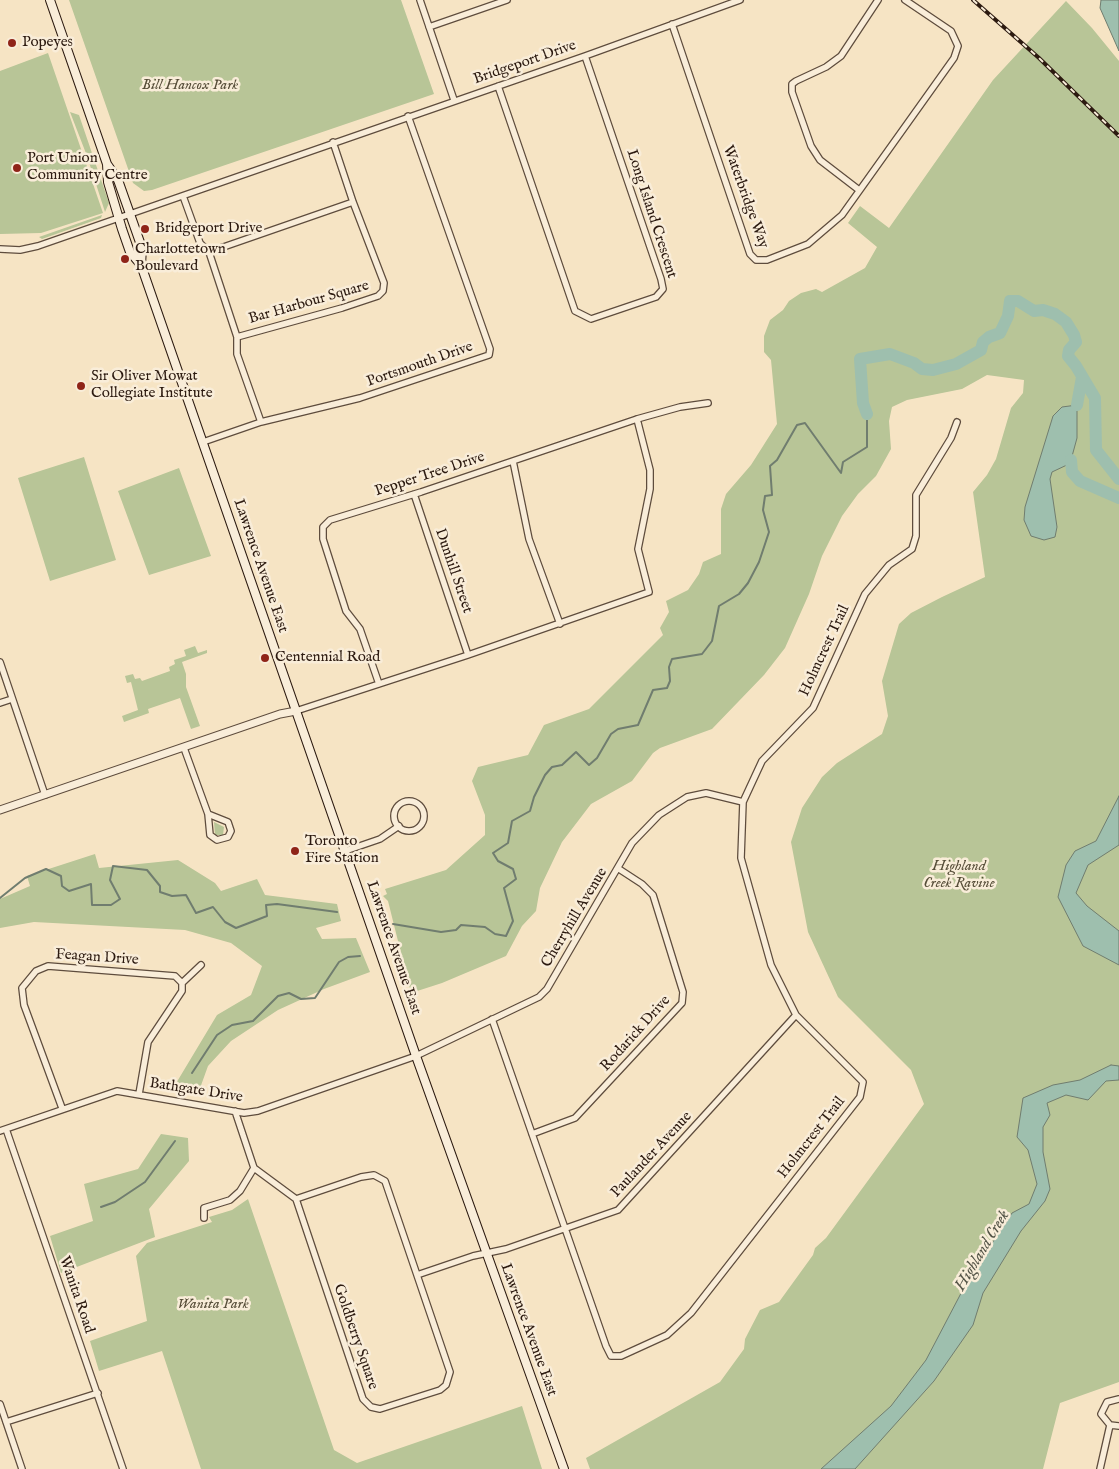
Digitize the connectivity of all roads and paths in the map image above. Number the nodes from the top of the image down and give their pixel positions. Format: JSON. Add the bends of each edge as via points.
{"nodes":[{"id":1,"x":50,"y":0,"type":"edge"},
{"id":2,"x":420,"y":0,"type":"edge"},
{"id":3,"x":507,"y":0,"type":"edge"},
{"id":4,"x":740,"y":0,"type":"edge"},
{"id":5,"x":878,"y":0,"type":"edge"},
{"id":6,"x":905,"y":0,"type":"edge"},
{"id":7,"x":672,"y":24,"type":"junction"},
{"id":8,"x":429,"y":27,"type":"junction"},
{"id":9,"x":585,"y":56,"type":"junction"},
{"id":10,"x":498,"y":86,"type":"junction"},
{"id":11,"x":454,"y":100,"type":"junction"},
{"id":12,"x":408,"y":116,"type":"junction"},
{"id":13,"x":333,"y":142,"type":"junction"},
{"id":14,"x":107,"y":164,"type":"junction"},
{"id":15,"x":859,"y":190,"type":"junction"},
{"id":16,"x":183,"y":196,"type":"junction"},
{"id":17,"x":353,"y":202,"type":"junction"},
{"id":18,"x":130,"y":214,"type":"junction"},
{"id":19,"x":119,"y":218,"type":"junction"},
{"id":20,"x":0,"y":249,"type":"edge"},
{"id":21,"x":209,"y":252,"type":"junction"},
{"id":22,"x":141,"y":264,"type":"junction"},
{"id":23,"x":237,"y":337,"type":"junction"},
{"id":24,"x":708,"y":403,"type":"dead end"},
{"id":25,"x":636,"y":419,"type":"junction"},
{"id":26,"x":261,"y":422,"type":"junction"},
{"id":27,"x":957,"y":422,"type":"dead end"},
{"id":28,"x":203,"y":442,"type":"junction"},
{"id":29,"x":513,"y":461,"type":"junction"},
{"id":30,"x":414,"y":494,"type":"junction"},
{"id":31,"x":560,"y":624,"type":"junction"},
{"id":32,"x":468,"y":655,"type":"junction"},
{"id":33,"x":0,"y":662,"type":"edge"},
{"id":34,"x":379,"y":684,"type":"junction"},
{"id":35,"x":12,"y":698,"type":"junction"},
{"id":36,"x":0,"y":703,"type":"edge"},
{"id":37,"x":296,"y":711,"type":"junction"},
{"id":38,"x":184,"y":748,"type":"junction"},
{"id":39,"x":45,"y":795,"type":"junction"},
{"id":40,"x":743,"y":802,"type":"junction"},
{"id":41,"x":0,"y":810,"type":"edge"},
{"id":42,"x":208,"y":814,"type":"junction"},
{"id":43,"x":398,"y":826,"type":"junction"},
{"id":44,"x":345,"y":851,"type":"junction"},
{"id":45,"x":619,"y":869,"type":"junction"},
{"id":46,"x":201,"y":965,"type":"dead end"},
{"id":47,"x":182,"y":982,"type":"junction"},
{"id":48,"x":796,"y":1014,"type":"junction"},
{"id":49,"x":492,"y":1019,"type":"junction"},
{"id":50,"x":416,"y":1056,"type":"junction"},
{"id":51,"x":140,"y":1094,"type":"junction"},
{"id":52,"x":62,"y":1108,"type":"junction"},
{"id":53,"x":235,"y":1111,"type":"junction"},
{"id":54,"x":3,"y":1130,"type":"edge"},
{"id":55,"x":532,"y":1134,"type":"junction"},
{"id":56,"x":254,"y":1168,"type":"junction"},
{"id":57,"x":296,"y":1199,"type":"junction"},
{"id":58,"x":204,"y":1218,"type":"dead end"},
{"id":59,"x":566,"y":1229,"type":"junction"},
{"id":60,"x":487,"y":1254,"type":"junction"},
{"id":61,"x":417,"y":1275,"type":"junction"},
{"id":62,"x":98,"y":1393,"type":"junction"},
{"id":63,"x":1119,"y":1399,"type":"edge"},
{"id":64,"x":0,"y":1404,"type":"edge"},
{"id":65,"x":6,"y":1422,"type":"junction"},
{"id":66,"x":1110,"y":1425,"type":"junction"},
{"id":67,"x":1119,"y":1426,"type":"edge"},
{"id":68,"x":22,"y":1469,"type":"edge"},
{"id":69,"x":123,"y":1469,"type":"edge"},
{"id":70,"x":564,"y":1469,"type":"edge"},
{"id":71,"x":1100,"y":1469,"type":"edge"}],
"edges":[{"from":1,"to":14,"type":"main road","name":"Lawrence Avenue East"},
{"from":2,"to":8,"type":"street"},
{"from":3,"to":8,"type":"street"},
{"from":4,"to":7,"type":"street","name":"Bridgeport Drive"},
{"from":5,"to":15,"type":"street","via":[[841,56],[826,68],[792,84],[810,146],[820,160]]},
{"from":6,"to":15,"type":"street","name":"Waterbridge Way","via":[[951,31],[958,46],[954,58]]},
{"from":7,"to":9,"type":"street","name":"Bridgeport Drive"},
{"from":7,"to":15,"type":"street","name":"Waterbridge Way","via":[[750,254],[756,260],[767,260],[808,244],[842,215]]},
{"from":8,"to":11,"type":"street"},
{"from":9,"to":10,"type":"street","name":"Bridgeport Drive"},
{"from":9,"to":10,"type":"street","name":"Long Island Crescent","via":[[661,279],[663,289],[656,298],[591,319],[575,311]]},
{"from":10,"to":11,"type":"street","name":"Bridgeport Drive"},
{"from":11,"to":12,"type":"street","name":"Bridgeport Drive"},
{"from":12,"to":13,"type":"street","name":"Bridgeport Drive"},
{"from":12,"to":26,"type":"street","name":"Portsmouth Drive","via":[[490,349],[489,355],[360,398]]},
{"from":13,"to":16,"type":"street","name":"Bridgeport Drive"},
{"from":13,"to":17,"type":"street","name":"Bar Harbour Square"},
{"from":14,"to":18,"type":"main road","name":"Lawrence Avenue East","via":[[118,180]]},
{"from":14,"to":19,"type":"main road","name":"Lawrence Avenue East","via":[[108,182]]},
{"from":16,"to":18,"type":"street","name":"Bridgeport Drive"},
{"from":16,"to":21,"type":"street","name":"Bar Harbour Square","via":[[200,243]]},
{"from":17,"to":21,"type":"street"},
{"from":17,"to":23,"type":"street","name":"Bar Harbour Square","via":[[384,283],[383,291],[378,296],[342,308]]},
{"from":18,"to":19,"type":"street","name":"Bridgeport Drive"},
{"from":18,"to":22,"type":"main road","name":"Lawrence Avenue East","via":[[142,248]]},
{"from":19,"to":20,"type":"street","via":[[32,248]]},
{"from":19,"to":22,"type":"main road","name":"Lawrence Avenue East","via":[[130,252]]},
{"from":21,"to":23,"type":"street","name":"Bar Harbour Square"},
{"from":22,"to":28,"type":"main road","name":"Lawrence Avenue East"},
{"from":23,"to":26,"type":"street","via":[[237,354]]},
{"from":24,"to":25,"type":"street","name":"Pepper Tree Drive","via":[[680,406]]},
{"from":25,"to":29,"type":"street","name":"Pepper Tree Drive"},
{"from":25,"to":31,"type":"street","via":[[650,470],[650,489],[638,549],[648,592]]},
{"from":26,"to":28,"type":"street","name":"Portsmouth Drive"},
{"from":27,"to":40,"type":"street","name":"Holmcrest Trail","via":[[951,438],[916,495],[916,536],[912,549],[889,565],[865,594],[813,708],[762,761]]},
{"from":28,"to":37,"type":"main road","name":"Lawrence Avenue East"},
{"from":29,"to":30,"type":"street","name":"Pepper Tree Drive"},
{"from":29,"to":31,"type":"street","via":[[529,539]]},
{"from":30,"to":32,"type":"street","name":"Dunhill Street"},
{"from":30,"to":34,"type":"street","name":"Pepper Tree Drive","via":[[330,520],[323,527],[323,539],[346,611],[360,629]]},
{"from":31,"to":32,"type":"street"},
{"from":32,"to":34,"type":"street"},
{"from":33,"to":35,"type":"street"},
{"from":34,"to":37,"type":"street"},
{"from":35,"to":36,"type":"street"},
{"from":35,"to":39,"type":"street"},
{"from":37,"to":38,"type":"street"},
{"from":37,"to":44,"type":"main road","name":"Lawrence Avenue East"},
{"from":38,"to":39,"type":"street"},
{"from":38,"to":42,"type":"street"},
{"from":39,"to":41,"type":"street"},
{"from":40,"to":45,"type":"street","name":"Cherryhill Avenue","via":[[706,793],[687,797],[659,815],[632,843]]},
{"from":40,"to":48,"type":"street","name":"Holmcrest Trail","via":[[741,858],[771,965]]},
{"from":42,"to":42,"type":"street","via":[[210,835],[217,840],[228,837],[231,831],[228,822]]},
{"from":43,"to":43,"type":"street","via":[[413,830],[421,824],[423,815],[419,806],[407,801],[398,806],[394,818]]},
{"from":43,"to":44,"type":"street","via":[[380,839]]},
{"from":44,"to":50,"type":"main road","name":"Lawrence Avenue East"},
{"from":45,"to":49,"type":"street","name":"Cherryhill Avenue","via":[[547,989],[539,997]]},
{"from":45,"to":55,"type":"street","name":"Rodarick Drive","via":[[653,894],[683,992],[682,1004],[575,1118]]},
{"from":46,"to":47,"type":"street"},
{"from":47,"to":51,"type":"street","via":[[182,991],[148,1042]]},
{"from":47,"to":52,"type":"street","name":"Feagan Drive","via":[[175,976],[71,967],[48,966],[36,971],[22,988],[24,1005]]},
{"from":48,"to":59,"type":"street","name":"Paulander Avenue","via":[[618,1210]]},
{"from":48,"to":59,"type":"street","name":"Holmcrest Trail","via":[[863,1082],[860,1097],[692,1313],[667,1335],[621,1356],[611,1356]]},
{"from":49,"to":50,"type":"street","name":"Cherryhill Avenue"},
{"from":49,"to":55,"type":"street","name":"Holmcrest Trail"},
{"from":50,"to":53,"type":"street","name":"Bathgate Drive","via":[[258,1111]]},
{"from":50,"to":60,"type":"main road","name":"Lawrence Avenue East"},
{"from":51,"to":52,"type":"street","name":"Bathgate Drive","via":[[117,1091]]},
{"from":51,"to":53,"type":"street","name":"Bathgate Drive"},
{"from":52,"to":54,"type":"street","name":"Bathgate Drive"},
{"from":53,"to":56,"type":"street"},
{"from":54,"to":62,"type":"street","name":"Wanita Road"},
{"from":55,"to":59,"type":"street","name":"Holmcrest Trail"},
{"from":56,"to":57,"type":"street"},
{"from":56,"to":58,"type":"street","via":[[240,1191],[230,1200],[204,1208]]},
{"from":57,"to":61,"type":"street","name":"Goldberry Square","via":[[361,1177],[374,1175],[385,1181]]},
{"from":57,"to":61,"type":"street","name":"Goldberry Square","via":[[363,1399],[371,1407],[380,1409],[440,1390],[446,1385],[450,1372]]},
{"from":59,"to":60,"type":"street","name":"Paulander Avenue"},
{"from":60,"to":61,"type":"street"},
{"from":60,"to":70,"type":"main road","name":"Lawrence Avenue East"},
{"from":62,"to":65,"type":"street"},
{"from":62,"to":69,"type":"street","name":"Wanita Road"},
{"from":63,"to":66,"type":"street","via":[[1107,1402],[1102,1410],[1103,1419]]},
{"from":64,"to":65,"type":"street"},
{"from":65,"to":68,"type":"street"},
{"from":66,"to":67,"type":"street"},
{"from":66,"to":71,"type":"street"}]}
